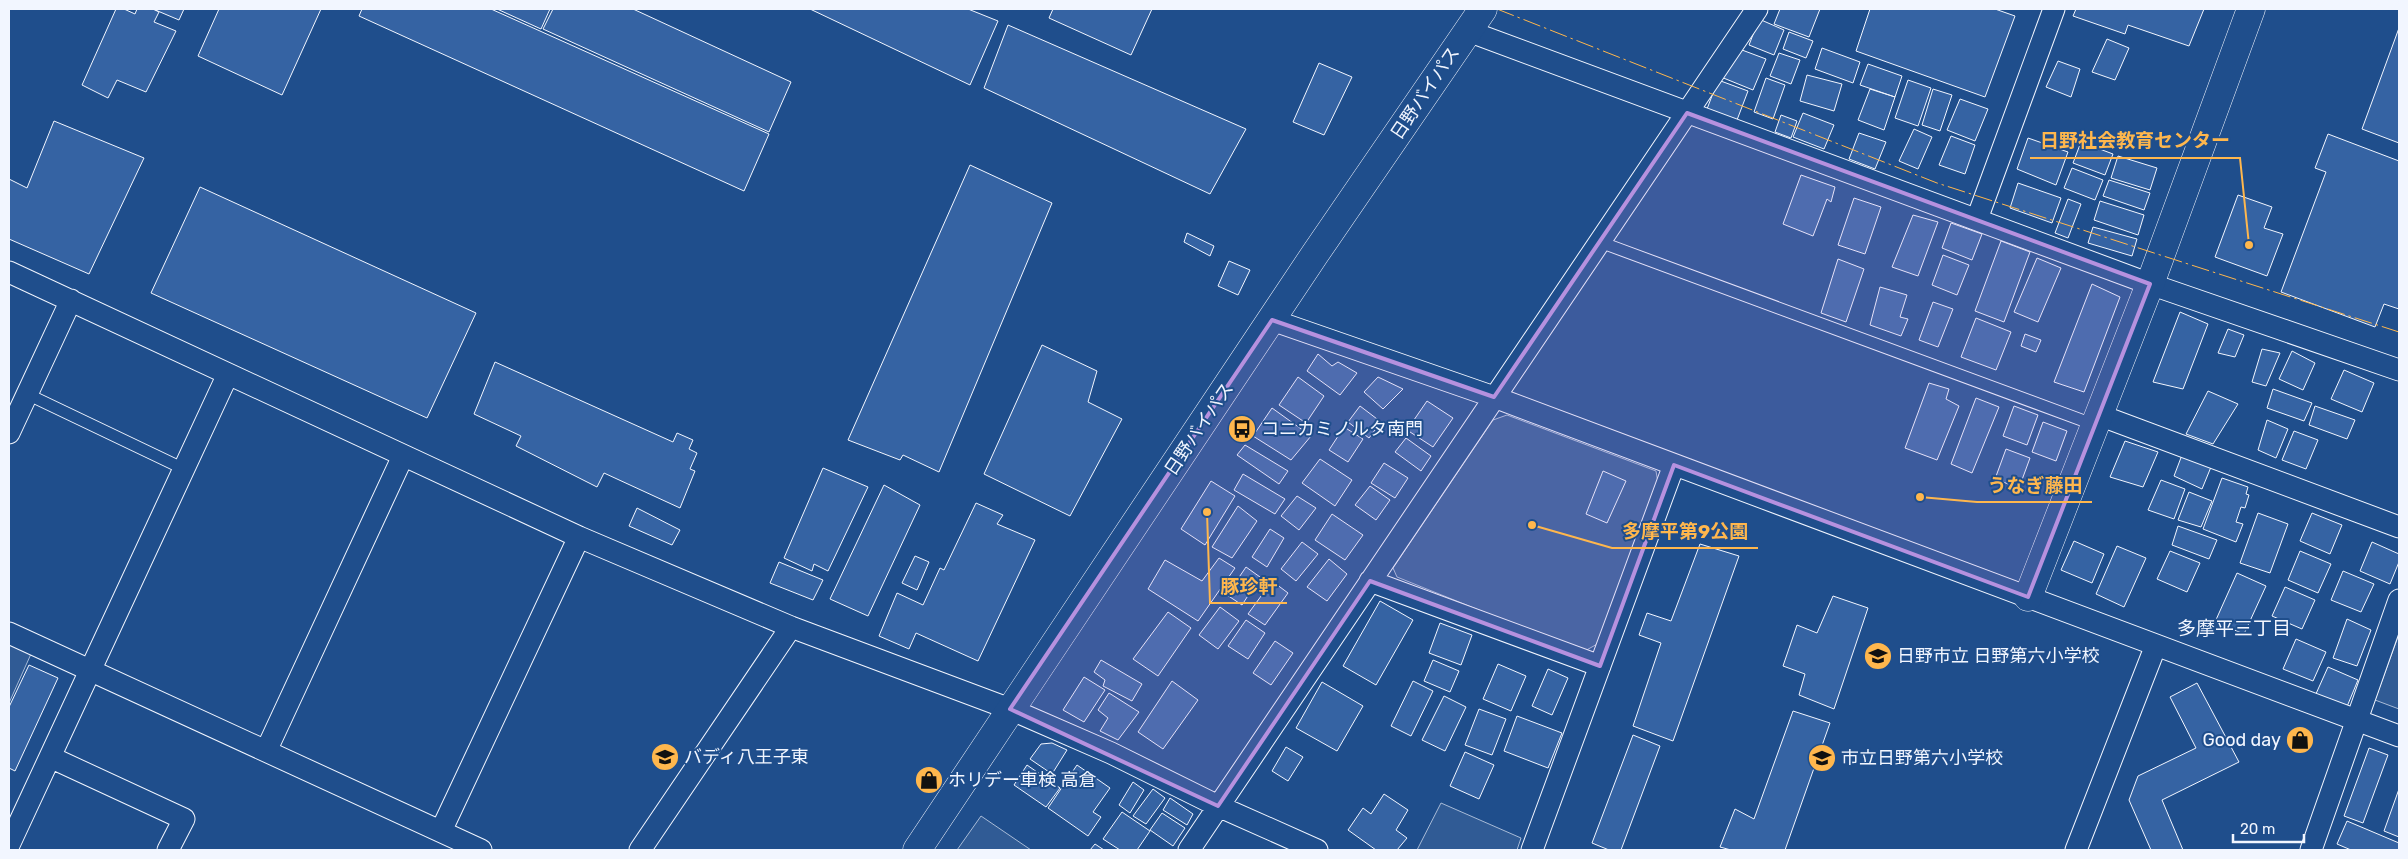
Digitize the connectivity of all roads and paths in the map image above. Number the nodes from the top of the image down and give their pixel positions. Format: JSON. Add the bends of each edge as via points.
{"nodes":[{"id":1,"x":1757,"y":9,"type":"edge"},
{"id":2,"x":2054,"y":9,"type":"edge"},
{"id":3,"x":2252,"y":9,"type":"edge"},
{"id":4,"x":1475,"y":20,"type":"edge"},
{"id":5,"x":1687,"y":113,"type":"junction"},
{"id":6,"x":1977,"y":219,"type":"junction"},
{"id":7,"x":1600,"y":242,"type":"junction"},
{"id":8,"x":9,"y":272,"type":"edge"},
{"id":9,"x":2150,"y":284,"type":"junction"},
{"id":10,"x":71,"y":300,"type":"junction"},
{"id":11,"x":1272,"y":320,"type":"junction"},
{"id":12,"x":2399,"y":370,"type":"edge"},
{"id":13,"x":228,"y":374,"type":"junction"},
{"id":14,"x":27,"y":394,"type":"junction"},
{"id":15,"x":1494,"y":397,"type":"junction"},
{"id":16,"x":2097,"y":420,"type":"junction"},
{"id":17,"x":9,"y":433,"type":"edge"},
{"id":18,"x":403,"y":456,"type":"junction"},
{"id":19,"x":1674,"y":465,"type":"junction"},
{"id":20,"x":184,"y":469,"type":"junction"},
{"id":21,"x":2399,"y":527,"type":"edge"},
{"id":22,"x":579,"y":537,"type":"junction"},
{"id":23,"x":1370,"y":581,"type":"junction"},
{"id":24,"x":2028,"y":597,"type":"junction"},
{"id":25,"x":2399,"y":600,"type":"edge"},
{"id":26,"x":791,"y":627,"type":"junction"},
{"id":27,"x":9,"y":633,"type":"edge"},
{"id":28,"x":2156,"y":645,"type":"junction"},
{"id":29,"x":1600,"y":666,"type":"junction"},
{"id":30,"x":90,"y":670,"type":"junction"},
{"id":31,"x":1010,"y":709,"type":"junction"},
{"id":32,"x":2356,"y":720,"type":"junction"},
{"id":33,"x":2399,"y":736,"type":"edge"},
{"id":34,"x":266,"y":751,"type":"junction"},
{"id":35,"x":50,"y":756,"type":"junction"},
{"id":36,"x":1218,"y":806,"type":"junction"},
{"id":37,"x":442,"y":832,"type":"junction"},
{"id":38,"x":9,"y":846,"type":"edge"},
{"id":39,"x":14,"y":850,"type":"edge"},
{"id":40,"x":168,"y":850,"type":"edge"},
{"id":41,"x":481,"y":850,"type":"edge"},
{"id":42,"x":640,"y":850,"type":"edge"},
{"id":43,"x":917,"y":850,"type":"edge"},
{"id":44,"x":1189,"y":850,"type":"edge"},
{"id":45,"x":1318,"y":850,"type":"edge"},
{"id":46,"x":1532,"y":850,"type":"edge"},
{"id":47,"x":2076,"y":850,"type":"edge"},
{"id":48,"x":2311,"y":850,"type":"edge"}],
"edges":[{"from":1,"to":5,"type":"street"},
{"from":2,"to":6,"type":"street"},
{"from":3,"to":9,"type":"main road"},
{"from":4,"to":5,"type":"street"},
{"from":4,"to":11,"type":"main road","name":"日野バイパス"},
{"from":5,"to":6,"type":"street"},
{"from":5,"to":7,"type":"street"},
{"from":6,"to":9,"type":"street"},
{"from":7,"to":15,"type":"street"},
{"from":7,"to":16,"type":"lane"},
{"from":8,"to":10,"type":"street"},
{"from":9,"to":12,"type":"street"},
{"from":9,"to":16,"type":"main road"},
{"from":10,"to":13,"type":"street"},
{"from":10,"to":14,"type":"street"},
{"from":11,"to":15,"type":"street"},
{"from":11,"to":31,"type":"main road","name":"日野バイパス"},
{"from":13,"to":18,"type":"street"},
{"from":13,"to":20,"type":"street"},
{"from":14,"to":17,"type":"street"},
{"from":14,"to":20,"type":"lane"},
{"from":15,"to":19,"type":"street"},
{"from":15,"to":23,"type":"street"},
{"from":16,"to":21,"type":"street"},
{"from":16,"to":24,"type":"main road"},
{"from":18,"to":22,"type":"street"},
{"from":18,"to":34,"type":"street"},
{"from":19,"to":24,"type":"street"},
{"from":19,"to":29,"type":"street"},
{"from":20,"to":30,"type":"street"},
{"from":22,"to":26,"type":"street"},
{"from":22,"to":37,"type":"street"},
{"from":23,"to":29,"type":"street"},
{"from":23,"to":36,"type":"street"},
{"from":24,"to":28,"type":"street"},
{"from":25,"to":32,"type":"street"},
{"from":26,"to":31,"type":"street"},
{"from":26,"to":42,"type":"street"},
{"from":27,"to":30,"type":"street"},
{"from":28,"to":32,"type":"street"},
{"from":28,"to":47,"type":"street"},
{"from":29,"to":46,"type":"street"},
{"from":30,"to":34,"type":"street"},
{"from":30,"to":35,"type":"street"},
{"from":31,"to":36,"type":"street"},
{"from":31,"to":43,"type":"main road","name":"日野バイパス"},
{"from":32,"to":33,"type":"street"},
{"from":32,"to":48,"type":"street"},
{"from":34,"to":37,"type":"street"},
{"from":35,"to":38,"type":"street"},
{"from":35,"to":40,"type":"street","via":[[184,819]]},
{"from":36,"to":44,"type":"street"},
{"from":36,"to":45,"type":"street"},
{"from":37,"to":41,"type":"street"},
{"from":38,"to":39,"type":"street"}]}
